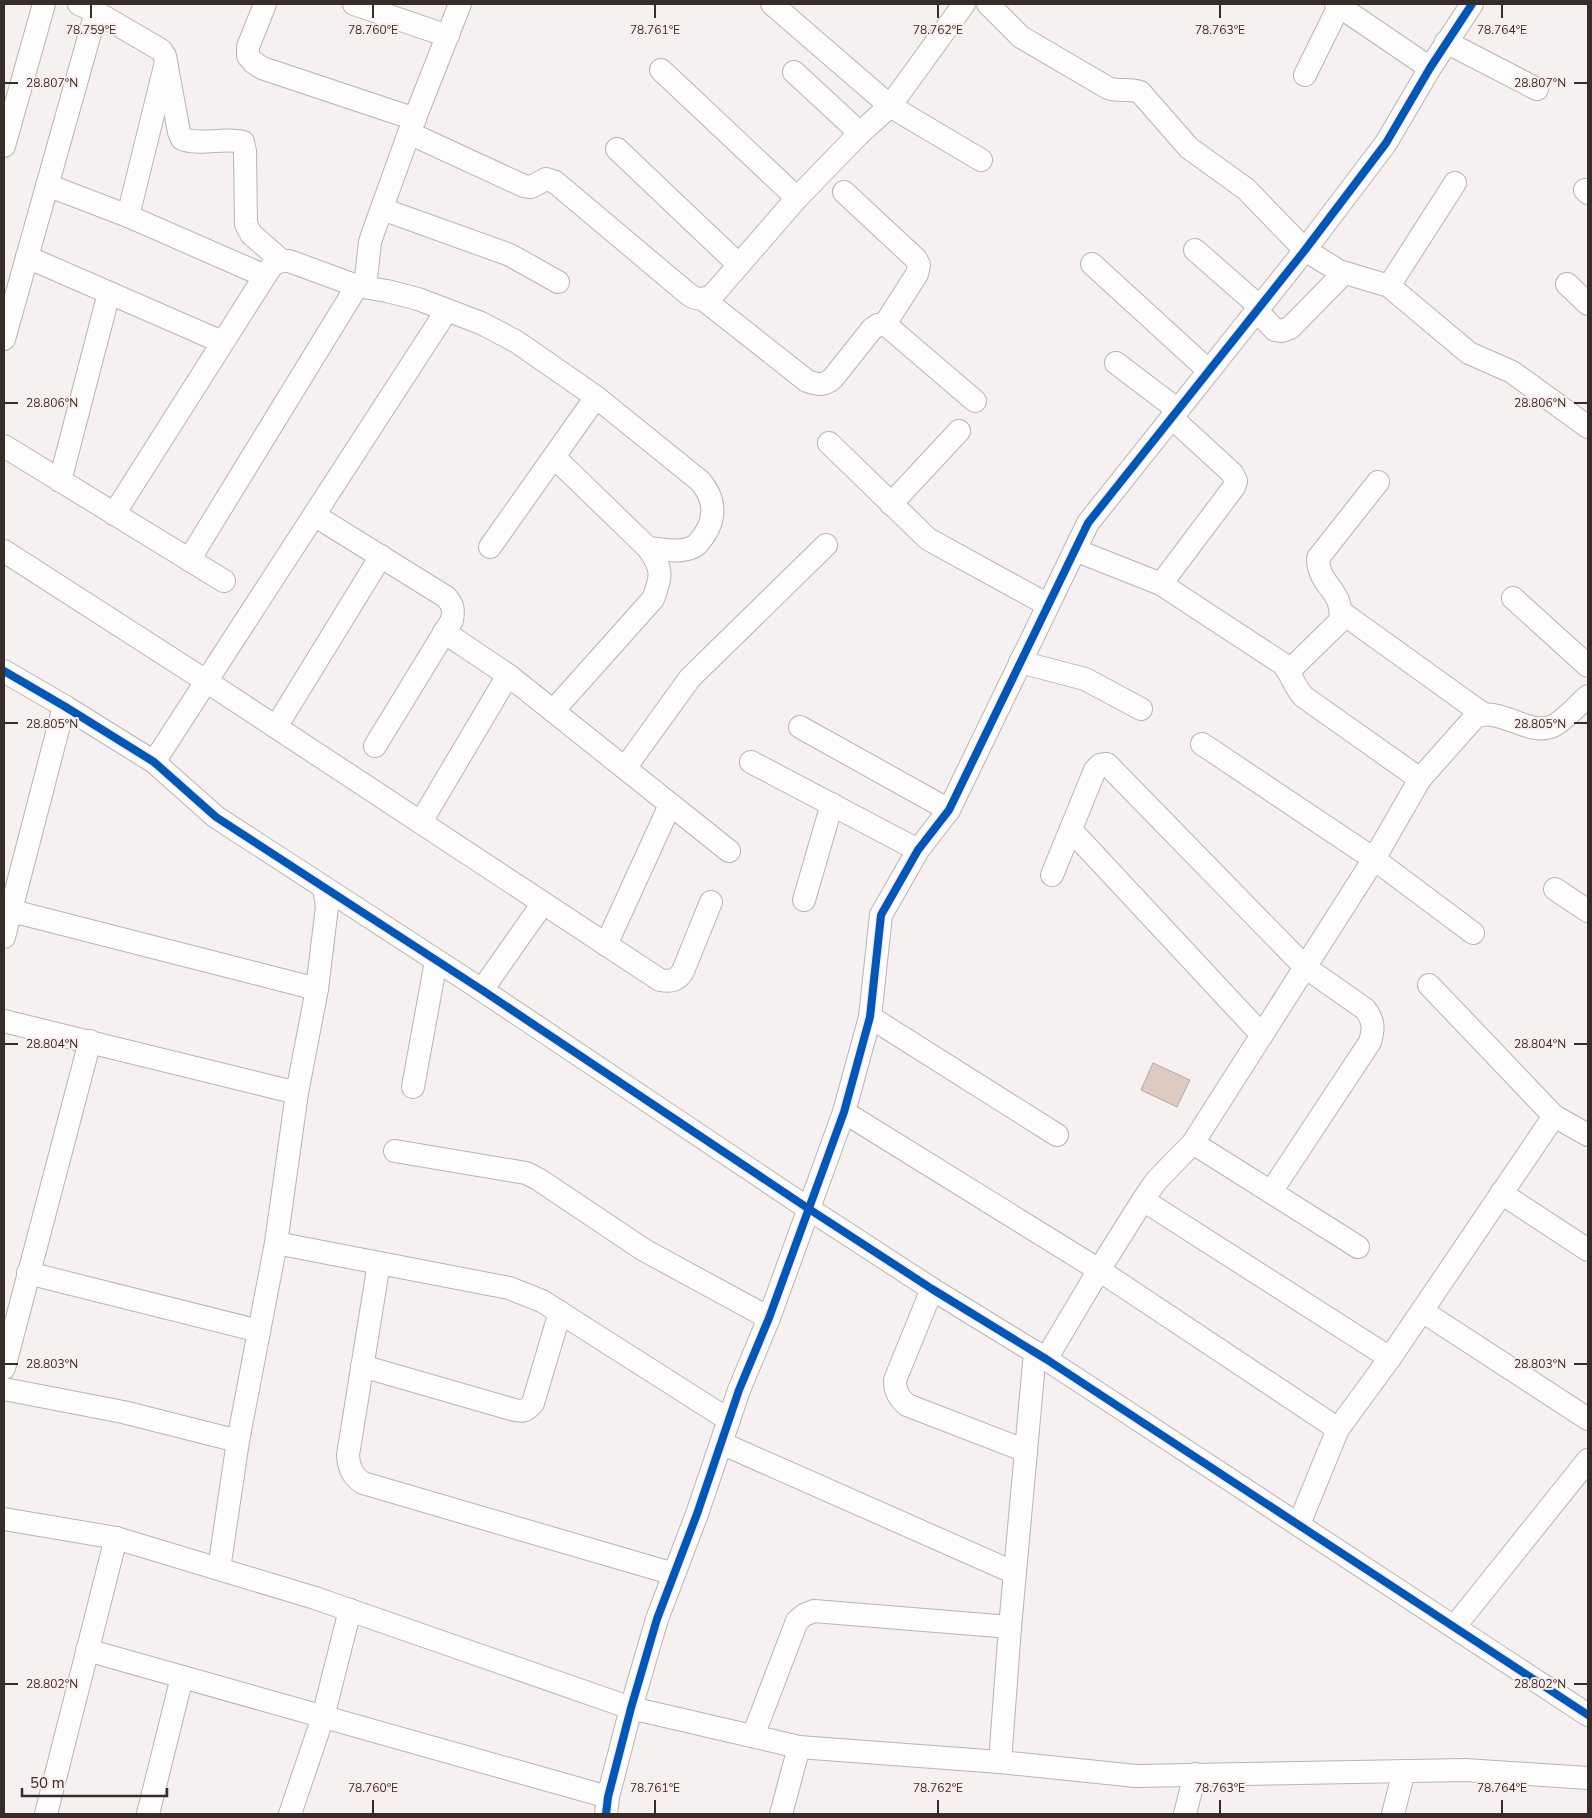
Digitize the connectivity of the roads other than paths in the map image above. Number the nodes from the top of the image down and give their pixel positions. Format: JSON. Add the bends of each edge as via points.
{"nodes":[{"id":1,"x":44,"y":4,"type":"edge"},
{"id":2,"x":265,"y":4,"type":"edge"},
{"id":3,"x":354,"y":4,"type":"edge"},
{"id":4,"x":460,"y":4,"type":"edge"},
{"id":5,"x":772,"y":4,"type":"edge"},
{"id":6,"x":964,"y":4,"type":"edge"},
{"id":7,"x":988,"y":4,"type":"edge"},
{"id":8,"x":1472,"y":4,"type":"edge"},
{"id":9,"x":1337,"y":5,"type":"edge"},
{"id":10,"x":87,"y":8,"type":"edge"},
{"id":11,"x":448,"y":36,"type":"junction"},
{"id":12,"x":1446,"y":42,"type":"junction"},
{"id":13,"x":166,"y":62,"type":"junction"},
{"id":14,"x":1430,"y":68,"type":"junction"},
{"id":15,"x":661,"y":70,"type":"dead end"},
{"id":16,"x":794,"y":72,"type":"dead end"},
{"id":17,"x":1304,"y":74,"type":"dead end"},
{"id":18,"x":1537,"y":89,"type":"dead end"},
{"id":19,"x":890,"y":106,"type":"junction"},
{"id":20,"x":412,"y":126,"type":"junction"},
{"id":21,"x":860,"y":133,"type":"junction"},
{"id":22,"x":4,"y":146,"type":"edge"},
{"id":23,"x":617,"y":150,"type":"dead end"},
{"id":24,"x":981,"y":160,"type":"dead end"},
{"id":25,"x":1455,"y":183,"type":"dead end"},
{"id":26,"x":47,"y":185,"type":"junction"},
{"id":27,"x":844,"y":192,"type":"dead end"},
{"id":28,"x":797,"y":198,"type":"junction"},
{"id":29,"x":382,"y":209,"type":"junction"},
{"id":30,"x":128,"y":216,"type":"junction"},
{"id":31,"x":1195,"y":250,"type":"dead end"},
{"id":32,"x":1305,"y":250,"type":"junction"},
{"id":33,"x":27,"y":257,"type":"junction"},
{"id":34,"x":282,"y":260,"type":"junction"},
{"id":35,"x":1092,"y":264,"type":"dead end"},
{"id":36,"x":739,"y":265,"type":"junction"},
{"id":37,"x":1344,"y":273,"type":"junction"},
{"id":38,"x":265,"y":276,"type":"junction"},
{"id":39,"x":558,"y":282,"type":"dead end"},
{"id":40,"x":1567,"y":284,"type":"dead end"},
{"id":41,"x":361,"y":286,"type":"junction"},
{"id":42,"x":1389,"y":286,"type":"junction"},
{"id":43,"x":109,"y":293,"type":"junction"},
{"id":44,"x":703,"y":299,"type":"junction"},
{"id":45,"x":1588,"y":304,"type":"edge"},
{"id":46,"x":1258,"y":309,"type":"junction"},
{"id":47,"x":447,"y":310,"type":"junction"},
{"id":48,"x":885,"y":324,"type":"junction"},
{"id":49,"x":4,"y":339,"type":"edge"},
{"id":50,"x":222,"y":342,"type":"junction"},
{"id":51,"x":1116,"y":363,"type":"dead end"},
{"id":52,"x":1209,"y":371,"type":"junction"},
{"id":53,"x":596,"y":397,"type":"junction"},
{"id":54,"x":975,"y":400,"type":"dead end"},
{"id":55,"x":1175,"y":414,"type":"junction"},
{"id":56,"x":1588,"y":427,"type":"edge"},
{"id":57,"x":959,"y":431,"type":"dead end"},
{"id":58,"x":829,"y":444,"type":"dead end"},
{"id":59,"x":4,"y":446,"type":"edge"},
{"id":60,"x":554,"y":457,"type":"junction"},
{"id":61,"x":60,"y":481,"type":"junction"},
{"id":62,"x":1378,"y":482,"type":"dead end"},
{"id":63,"x":891,"y":504,"type":"junction"},
{"id":64,"x":114,"y":514,"type":"junction"},
{"id":65,"x":314,"y":514,"type":"junction"},
{"id":66,"x":826,"y":545,"type":"dead end"},
{"id":67,"x":490,"y":547,"type":"dead end"},
{"id":68,"x":648,"y":548,"type":"junction"},
{"id":69,"x":1075,"y":550,"type":"junction"},
{"id":70,"x":4,"y":551,"type":"edge"},
{"id":71,"x":381,"y":556,"type":"junction"},
{"id":72,"x":189,"y":560,"type":"junction"},
{"id":73,"x":224,"y":582,"type":"dead end"},
{"id":74,"x":1161,"y":584,"type":"junction"},
{"id":75,"x":1513,"y":598,"type":"dead end"},
{"id":76,"x":1048,"y":605,"type":"junction"},
{"id":77,"x":1342,"y":612,"type":"junction"},
{"id":78,"x":444,"y":632,"type":"junction"},
{"id":79,"x":1020,"y":662,"type":"junction"},
{"id":80,"x":1588,"y":666,"type":"edge"},
{"id":81,"x":4,"y":671,"type":"edge"},
{"id":82,"x":1289,"y":671,"type":"junction"},
{"id":83,"x":508,"y":675,"type":"junction"},
{"id":84,"x":206,"y":681,"type":"junction"},
{"id":85,"x":1588,"y":696,"type":"edge"},
{"id":86,"x":64,"y":706,"type":"junction"},
{"id":87,"x":1141,"y":709,"type":"dead end"},
{"id":88,"x":553,"y":711,"type":"junction"},
{"id":89,"x":1483,"y":714,"type":"junction"},
{"id":90,"x":276,"y":727,"type":"junction"},
{"id":91,"x":800,"y":727,"type":"dead end"},
{"id":92,"x":1202,"y":744,"type":"dead end"},
{"id":93,"x":375,"y":746,"type":"dead end"},
{"id":94,"x":154,"y":762,"type":"junction"},
{"id":95,"x":751,"y":762,"type":"dead end"},
{"id":96,"x":625,"y":768,"type":"junction"},
{"id":97,"x":1420,"y":779,"type":"junction"},
{"id":98,"x":832,"y":804,"type":"junction"},
{"id":99,"x":670,"y":805,"type":"junction"},
{"id":100,"x":949,"y":810,"type":"junction"},
{"id":101,"x":421,"y":822,"type":"junction"},
{"id":102,"x":1071,"y":830,"type":"junction"},
{"id":103,"x":918,"y":850,"type":"junction"},
{"id":104,"x":729,"y":851,"type":"dead end"},
{"id":105,"x":1374,"y":859,"type":"junction"},
{"id":106,"x":1052,"y":875,"type":"dead end"},
{"id":107,"x":1555,"y":889,"type":"dead end"},
{"id":108,"x":804,"y":900,"type":"dead end"},
{"id":109,"x":711,"y":902,"type":"dead end"},
{"id":110,"x":326,"y":903,"type":"junction"},
{"id":111,"x":543,"y":903,"type":"junction"},
{"id":112,"x":12,"y":911,"type":"junction"},
{"id":113,"x":1588,"y":911,"type":"edge"},
{"id":114,"x":1474,"y":933,"type":"dead end"},
{"id":115,"x":4,"y":937,"type":"edge"},
{"id":116,"x":606,"y":945,"type":"junction"},
{"id":117,"x":436,"y":961,"type":"junction"},
{"id":118,"x":1305,"y":967,"type":"junction"},
{"id":119,"x":1429,"y":985,"type":"dead end"},
{"id":120,"x":317,"y":988,"type":"junction"},
{"id":121,"x":482,"y":990,"type":"junction"},
{"id":122,"x":870,"y":1017,"type":"junction"},
{"id":123,"x":4,"y":1021,"type":"edge"},
{"id":124,"x":1262,"y":1035,"type":"junction"},
{"id":125,"x":90,"y":1041,"type":"junction"},
{"id":126,"x":413,"y":1087,"type":"dead end"},
{"id":127,"x":297,"y":1093,"type":"junction"},
{"id":128,"x":844,"y":1112,"type":"junction"},
{"id":129,"x":1554,"y":1116,"type":"junction"},
{"id":130,"x":1057,"y":1135,"type":"dead end"},
{"id":131,"x":1588,"y":1135,"type":"edge"},
{"id":132,"x":1193,"y":1143,"type":"junction"},
{"id":133,"x":395,"y":1151,"type":"dead end"},
{"id":134,"x":1271,"y":1192,"type":"junction"},
{"id":135,"x":1501,"y":1193,"type":"junction"},
{"id":136,"x":1143,"y":1200,"type":"junction"},
{"id":137,"x":810,"y":1210,"type":"junction"},
{"id":138,"x":276,"y":1243,"type":"junction"},
{"id":139,"x":1358,"y":1247,"type":"dead end"},
{"id":140,"x":1588,"y":1250,"type":"edge"},
{"id":141,"x":379,"y":1263,"type":"junction"},
{"id":142,"x":1099,"y":1270,"type":"junction"},
{"id":143,"x":28,"y":1273,"type":"junction"},
{"id":144,"x":932,"y":1289,"type":"junction"},
{"id":145,"x":1422,"y":1311,"type":"junction"},
{"id":146,"x":560,"y":1312,"type":"junction"},
{"id":147,"x":770,"y":1318,"type":"junction"},
{"id":148,"x":259,"y":1330,"type":"junction"},
{"id":149,"x":1040,"y":1355,"type":"junction"},
{"id":150,"x":1390,"y":1358,"type":"junction"},
{"id":151,"x":362,"y":1366,"type":"junction"},
{"id":152,"x":4,"y":1368,"type":"edge"},
{"id":153,"x":4,"y":1389,"type":"edge"},
{"id":154,"x":1588,"y":1418,"type":"edge"},
{"id":155,"x":729,"y":1420,"type":"junction"},
{"id":156,"x":1338,"y":1428,"type":"junction"},
{"id":157,"x":238,"y":1441,"type":"junction"},
{"id":158,"x":721,"y":1443,"type":"junction"},
{"id":159,"x":1026,"y":1451,"type":"junction"},
{"id":160,"x":1588,"y":1460,"type":"edge"},
{"id":161,"x":4,"y":1519,"type":"edge"},
{"id":162,"x":1299,"y":1524,"type":"junction"},
{"id":163,"x":116,"y":1538,"type":"junction"},
{"id":164,"x":219,"y":1569,"type":"junction"},
{"id":165,"x":1014,"y":1573,"type":"junction"},
{"id":166,"x":674,"y":1574,"type":"junction"},
{"id":167,"x":350,"y":1610,"type":"junction"},
{"id":168,"x":1455,"y":1626,"type":"junction"},
{"id":169,"x":1010,"y":1627,"type":"junction"},
{"id":170,"x":87,"y":1650,"type":"junction"},
{"id":171,"x":182,"y":1677,"type":"junction"},
{"id":172,"x":631,"y":1708,"type":"junction"},
{"id":173,"x":1588,"y":1715,"type":"edge"},
{"id":174,"x":323,"y":1717,"type":"junction"},
{"id":175,"x":753,"y":1736,"type":"junction"},
{"id":176,"x":799,"y":1747,"type":"junction"},
{"id":177,"x":1000,"y":1762,"type":"junction"},
{"id":178,"x":1404,"y":1770,"type":"junction"},
{"id":179,"x":1194,"y":1774,"type":"junction"},
{"id":180,"x":1588,"y":1778,"type":"edge"},
{"id":181,"x":607,"y":1806,"type":"edge"},
{"id":182,"x":46,"y":1814,"type":"edge"},
{"id":183,"x":148,"y":1814,"type":"edge"},
{"id":184,"x":290,"y":1814,"type":"edge"},
{"id":185,"x":780,"y":1814,"type":"edge"},
{"id":186,"x":1185,"y":1814,"type":"edge"},
{"id":187,"x":1393,"y":1814,"type":"edge"}],
"edges":[{"from":1,"to":22,"type":"street"},
{"from":2,"to":20,"type":"street","via":[[248,47],[248,56],[253,62]]},
{"from":3,"to":11,"type":"street"},
{"from":4,"to":11,"type":"street"},
{"from":5,"to":19,"type":"street"},
{"from":6,"to":19,"type":"street"},
{"from":7,"to":32,"type":"street","via":[[1030,44],[1108,88],[1140,92],[1189,148],[1246,189]]},
{"from":8,"to":12,"type":"street"},
{"from":9,"to":14,"type":"street"},
{"from":9,"to":17,"type":"street"},
{"from":10,"to":13,"type":"street","via":[[161,50]]},
{"from":10,"to":26,"type":"street"},
{"from":11,"to":20,"type":"street"},
{"from":12,"to":14,"type":"street"},
{"from":12,"to":18,"type":"street"},
{"from":13,"to":30,"type":"street"},
{"from":13,"to":34,"type":"street","via":[[182,139],[192,142],[243,142],[246,224],[251,234]]},
{"from":14,"to":32,"type":"street","via":[[1386,143]]},
{"from":15,"to":28,"type":"street"},
{"from":16,"to":21,"type":"street"},
{"from":19,"to":21,"type":"street"},
{"from":19,"to":24,"type":"street"},
{"from":20,"to":29,"type":"street"},
{"from":20,"to":44,"type":"street","via":[[524,186],[531,187],[546,179],[555,182],[686,293]]},
{"from":21,"to":28,"type":"street"},
{"from":23,"to":36,"type":"street"},
{"from":25,"to":42,"type":"street"},
{"from":26,"to":30,"type":"street"},
{"from":26,"to":33,"type":"street"},
{"from":27,"to":48,"type":"street","via":[[919,265],[917,274]]},
{"from":28,"to":36,"type":"street"},
{"from":29,"to":39,"type":"street","via":[[510,255]]},
{"from":29,"to":41,"type":"street","via":[[370,242]]},
{"from":30,"to":38,"type":"street"},
{"from":31,"to":46,"type":"street"},
{"from":32,"to":37,"type":"street"},
{"from":32,"to":46,"type":"street"},
{"from":33,"to":43,"type":"street"},
{"from":33,"to":49,"type":"street"},
{"from":34,"to":38,"type":"street","via":[[275,262]]},
{"from":34,"to":41,"type":"street"},
{"from":35,"to":52,"type":"street"},
{"from":36,"to":44,"type":"street","via":[[712,296]]},
{"from":37,"to":42,"type":"street"},
{"from":37,"to":46,"type":"street","via":[[1290,328],[1275,330]]},
{"from":38,"to":50,"type":"street"},
{"from":40,"to":45,"type":"street"},
{"from":41,"to":47,"type":"street","via":[[418,299]]},
{"from":41,"to":72,"type":"street"},
{"from":42,"to":56,"type":"street","via":[[1469,353],[1512,372]]},
{"from":43,"to":50,"type":"street"},
{"from":43,"to":61,"type":"street"},
{"from":44,"to":48,"type":"street","via":[[807,381],[816,384],[826,384],[833,378],[872,329]]},
{"from":46,"to":52,"type":"street"},
{"from":47,"to":53,"type":"street","via":[[517,342]]},
{"from":47,"to":65,"type":"street"},
{"from":48,"to":54,"type":"street"},
{"from":50,"to":64,"type":"street"},
{"from":51,"to":55,"type":"street"},
{"from":52,"to":55,"type":"street"},
{"from":53,"to":60,"type":"street"},
{"from":53,"to":68,"type":"street","via":[[700,481],[712,501],[713,516],[695,546],[681,550]]},
{"from":55,"to":69,"type":"street","via":[[1088,523]]},
{"from":55,"to":74,"type":"street","via":[[1236,481]]},
{"from":57,"to":63,"type":"street"},
{"from":58,"to":63,"type":"street"},
{"from":59,"to":61,"type":"street"},
{"from":60,"to":67,"type":"street"},
{"from":60,"to":68,"type":"street"},
{"from":61,"to":64,"type":"street"},
{"from":62,"to":77,"type":"street","via":[[1318,558],[1320,573],[1341,603]]},
{"from":63,"to":76,"type":"street","via":[[928,539]]},
{"from":64,"to":72,"type":"street"},
{"from":65,"to":71,"type":"street"},
{"from":65,"to":84,"type":"street"},
{"from":66,"to":96,"type":"street","via":[[690,678]]},
{"from":68,"to":88,"type":"street","via":[[660,570],[660,581],[653,599]]},
{"from":69,"to":74,"type":"street"},
{"from":69,"to":76,"type":"street"},
{"from":70,"to":84,"type":"street"},
{"from":71,"to":78,"type":"street","via":[[452,603],[452,620]]},
{"from":71,"to":90,"type":"street"},
{"from":72,"to":73,"type":"street"},
{"from":74,"to":82,"type":"street"},
{"from":75,"to":80,"type":"street"},
{"from":76,"to":79,"type":"street"},
{"from":77,"to":82,"type":"street","via":[[1334,628]]},
{"from":77,"to":89,"type":"street"},
{"from":78,"to":83,"type":"street"},
{"from":78,"to":93,"type":"street"},
{"from":79,"to":87,"type":"street","via":[[1084,679]]},
{"from":79,"to":100,"type":"street"},
{"from":81,"to":86,"type":"street"},
{"from":82,"to":97,"type":"street","via":[[1297,690],[1304,697]]},
{"from":83,"to":88,"type":"street"},
{"from":83,"to":101,"type":"street"},
{"from":84,"to":90,"type":"street"},
{"from":84,"to":94,"type":"street"},
{"from":85,"to":89,"type":"street","via":[[1554,726],[1546,728]]},
{"from":86,"to":94,"type":"street"},
{"from":86,"to":112,"type":"street"},
{"from":88,"to":96,"type":"street"},
{"from":89,"to":97,"type":"street","via":[[1475,717]]},
{"from":90,"to":101,"type":"street"},
{"from":91,"to":100,"type":"street"},
{"from":92,"to":105,"type":"street"},
{"from":94,"to":110,"type":"street"},
{"from":95,"to":98,"type":"street"},
{"from":96,"to":99,"type":"street"},
{"from":97,"to":105,"type":"street"},
{"from":98,"to":103,"type":"street"},
{"from":98,"to":108,"type":"street"},
{"from":99,"to":104,"type":"street"},
{"from":99,"to":116,"type":"street"},
{"from":100,"to":103,"type":"street"},
{"from":101,"to":111,"type":"street"},
{"from":102,"to":106,"type":"street"},
{"from":102,"to":118,"type":"street","via":[[1095,770],[1106,764]]},
{"from":102,"to":124,"type":"street"},
{"from":103,"to":122,"type":"street","via":[[881,914]]},
{"from":105,"to":114,"type":"street"},
{"from":105,"to":118,"type":"street"},
{"from":107,"to":113,"type":"street"},
{"from":109,"to":116,"type":"street","via":[[678,979],[660,980]]},
{"from":110,"to":117,"type":"street"},
{"from":110,"to":120,"type":"street"},
{"from":111,"to":116,"type":"street"},
{"from":111,"to":121,"type":"street"},
{"from":112,"to":115,"type":"street"},
{"from":112,"to":120,"type":"street"},
{"from":117,"to":121,"type":"street"},
{"from":117,"to":126,"type":"street"},
{"from":118,"to":124,"type":"street"},
{"from":118,"to":134,"type":"street","via":[[1366,1009],[1374,1028],[1370,1042]]},
{"from":119,"to":129,"type":"street"},
{"from":120,"to":127,"type":"street"},
{"from":121,"to":137,"type":"street"},
{"from":122,"to":128,"type":"street"},
{"from":122,"to":130,"type":"street"},
{"from":123,"to":125,"type":"street"},
{"from":124,"to":132,"type":"street"},
{"from":125,"to":127,"type":"street"},
{"from":125,"to":143,"type":"street"},
{"from":127,"to":138,"type":"street"},
{"from":128,"to":137,"type":"street"},
{"from":128,"to":142,"type":"street"},
{"from":129,"to":131,"type":"street"},
{"from":129,"to":135,"type":"street"},
{"from":132,"to":134,"type":"street"},
{"from":132,"to":136,"type":"street","via":[[1156,1181]]},
{"from":133,"to":147,"type":"street","via":[[526,1173],[644,1250]]},
{"from":134,"to":139,"type":"street"},
{"from":135,"to":140,"type":"street"},
{"from":135,"to":145,"type":"street"},
{"from":136,"to":142,"type":"street"},
{"from":136,"to":150,"type":"street"},
{"from":137,"to":144,"type":"street"},
{"from":137,"to":147,"type":"street"},
{"from":138,"to":141,"type":"street"},
{"from":138,"to":148,"type":"street"},
{"from":141,"to":146,"type":"street","via":[[508,1288]]},
{"from":141,"to":151,"type":"street"},
{"from":142,"to":149,"type":"street"},
{"from":142,"to":156,"type":"street"},
{"from":143,"to":148,"type":"street"},
{"from":143,"to":152,"type":"street"},
{"from":144,"to":149,"type":"street"},
{"from":144,"to":159,"type":"street","via":[[895,1380],[895,1390],[900,1399],[907,1405]]},
{"from":145,"to":150,"type":"street"},
{"from":145,"to":154,"type":"street"},
{"from":146,"to":151,"type":"street","via":[[533,1403],[528,1410],[521,1412]]},
{"from":146,"to":155,"type":"street"},
{"from":147,"to":155,"type":"street"},
{"from":148,"to":157,"type":"street"},
{"from":149,"to":159,"type":"street"},
{"from":149,"to":162,"type":"street"},
{"from":150,"to":156,"type":"street"},
{"from":151,"to":166,"type":"street","via":[[348,1455],[356,1478],[363,1483]]},
{"from":153,"to":157,"type":"street","via":[[123,1412]]},
{"from":155,"to":158,"type":"street"},
{"from":156,"to":162,"type":"street"},
{"from":157,"to":164,"type":"street"},
{"from":158,"to":165,"type":"street"},
{"from":158,"to":166,"type":"street"},
{"from":159,"to":165,"type":"street"},
{"from":160,"to":168,"type":"street"},
{"from":161,"to":163,"type":"street"},
{"from":162,"to":168,"type":"street"},
{"from":163,"to":164,"type":"street"},
{"from":163,"to":170,"type":"street"},
{"from":164,"to":167,"type":"street"},
{"from":165,"to":169,"type":"street"},
{"from":166,"to":172,"type":"street"},
{"from":167,"to":172,"type":"street"},
{"from":167,"to":174,"type":"street"},
{"from":168,"to":173,"type":"street"},
{"from":169,"to":175,"type":"street","via":[[814,1611],[804,1615],[797,1621]]},
{"from":169,"to":177,"type":"street"},
{"from":170,"to":171,"type":"street"},
{"from":170,"to":182,"type":"street"},
{"from":171,"to":174,"type":"street"},
{"from":171,"to":183,"type":"street"},
{"from":172,"to":175,"type":"street"},
{"from":172,"to":181,"type":"street"},
{"from":174,"to":181,"type":"street"},
{"from":174,"to":184,"type":"street"},
{"from":175,"to":176,"type":"street"},
{"from":176,"to":177,"type":"street"},
{"from":176,"to":185,"type":"street"},
{"from":177,"to":179,"type":"street","via":[[1136,1776]]},
{"from":178,"to":179,"type":"street"},
{"from":178,"to":180,"type":"street","via":[[1465,1770]]},
{"from":178,"to":187,"type":"street"},
{"from":179,"to":186,"type":"street"}]}
